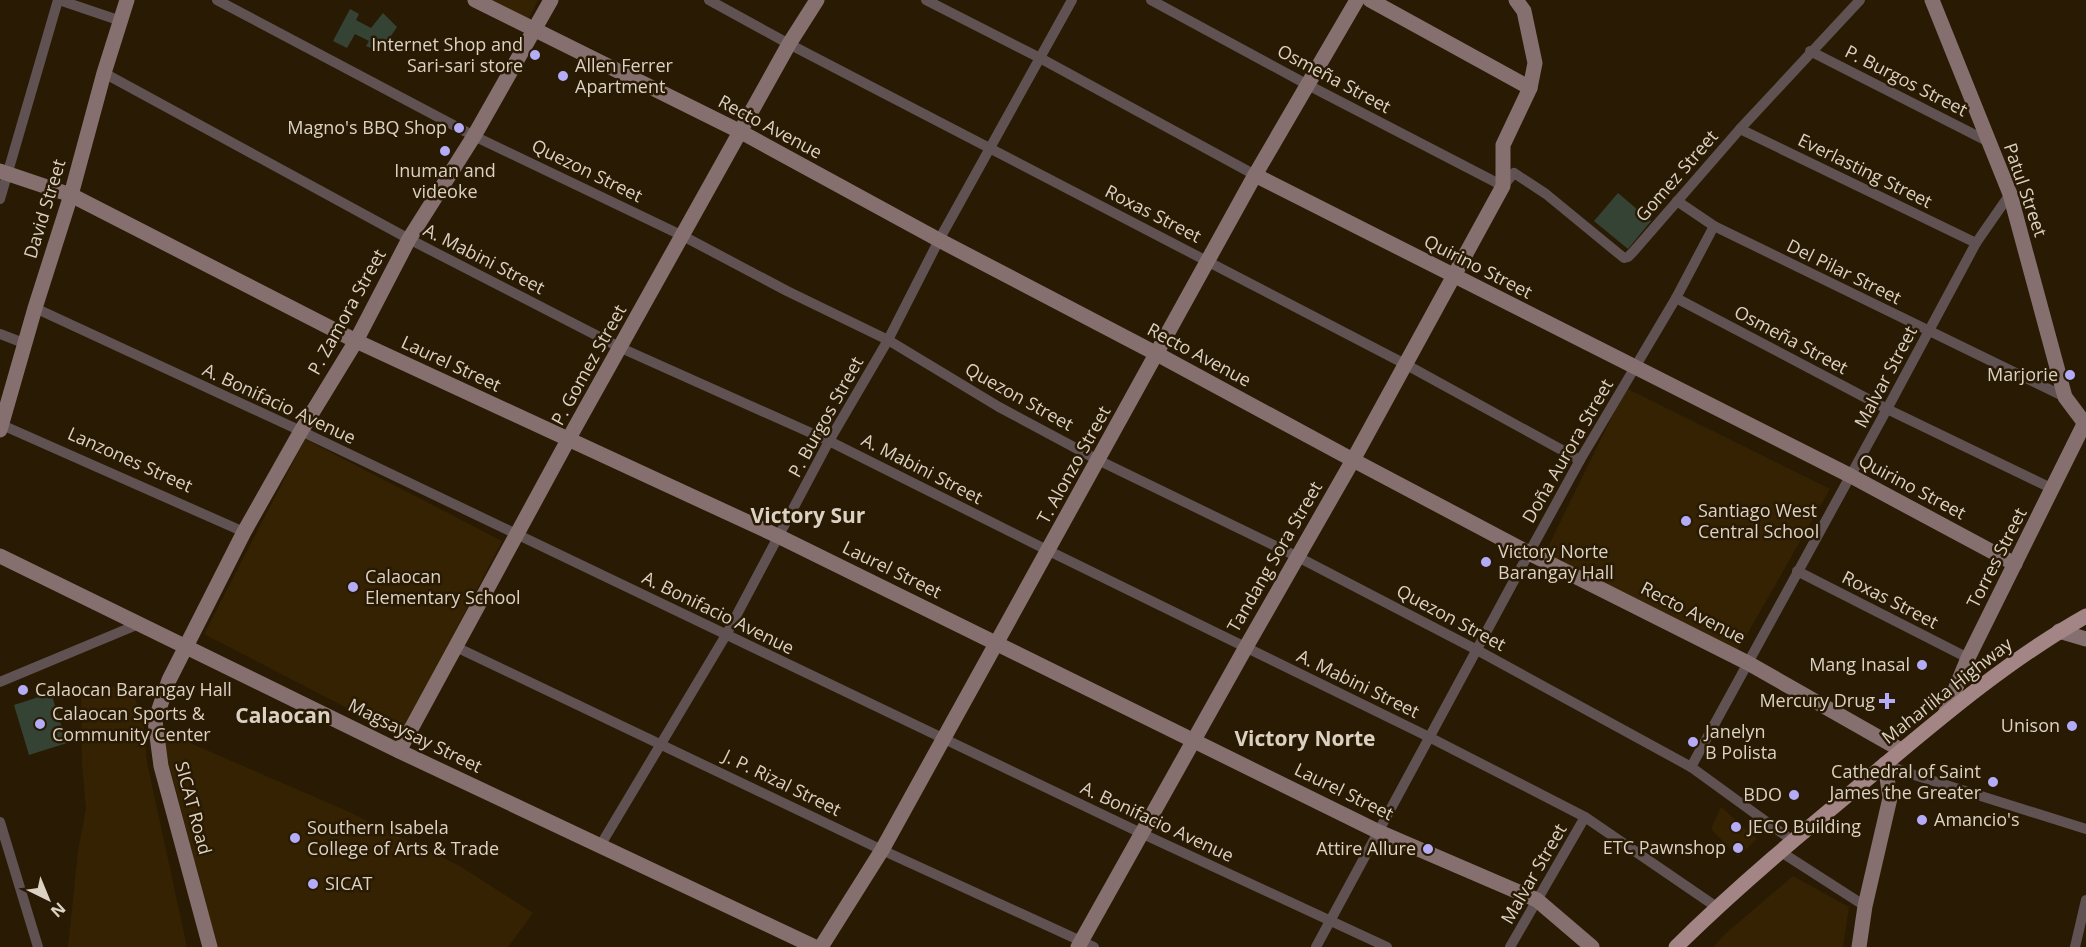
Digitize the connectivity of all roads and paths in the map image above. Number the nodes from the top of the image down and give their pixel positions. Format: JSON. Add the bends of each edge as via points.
{"nodes":[{"id":1,"x":58,"y":0,"type":"edge"},
{"id":2,"x":127,"y":0,"type":"edge"},
{"id":3,"x":217,"y":0,"type":"edge"},
{"id":4,"x":476,"y":0,"type":"edge"},
{"id":5,"x":551,"y":0,"type":"edge"},
{"id":6,"x":709,"y":0,"type":"edge"},
{"id":7,"x":817,"y":0,"type":"edge"},
{"id":8,"x":926,"y":0,"type":"edge"},
{"id":9,"x":1072,"y":0,"type":"edge"},
{"id":10,"x":1151,"y":0,"type":"edge"},
{"id":11,"x":1357,"y":0,"type":"edge"},
{"id":12,"x":1370,"y":0,"type":"edge"},
{"id":13,"x":1516,"y":0,"type":"edge"},
{"id":14,"x":1860,"y":0,"type":"edge"},
{"id":15,"x":1932,"y":0,"type":"edge"},
{"id":16,"x":121,"y":21,"type":"junction"},
{"id":17,"x":536,"y":29,"type":"junction"},
{"id":18,"x":789,"y":44,"type":"junction"},
{"id":19,"x":1810,"y":51,"type":"junction"},
{"id":20,"x":1040,"y":58,"type":"junction"},
{"id":21,"x":104,"y":73,"type":"junction"},
{"id":22,"x":1308,"y":85,"type":"junction"},
{"id":23,"x":1530,"y":88,"type":"junction"},
{"id":24,"x":1740,"y":129,"type":"junction"},
{"id":25,"x":741,"y":132,"type":"junction"},
{"id":26,"x":474,"y":136,"type":"junction"},
{"id":27,"x":1987,"y":141,"type":"junction"},
{"id":28,"x":989,"y":149,"type":"junction"},
{"id":29,"x":4,"y":172,"type":"edge"},
{"id":30,"x":1255,"y":175,"type":"junction"},
{"id":31,"x":1503,"y":186,"type":"junction"},
{"id":32,"x":2010,"y":194,"type":"junction"},
{"id":33,"x":71,"y":195,"type":"junction"},
{"id":34,"x":0,"y":199,"type":"edge"},
{"id":35,"x":1677,"y":201,"type":"junction"},
{"id":36,"x":1714,"y":226,"type":"junction"},
{"id":37,"x":683,"y":236,"type":"junction"},
{"id":38,"x":409,"y":239,"type":"junction"},
{"id":39,"x":939,"y":240,"type":"junction"},
{"id":40,"x":1976,"y":243,"type":"junction"},
{"id":41,"x":1208,"y":261,"type":"junction"},
{"id":42,"x":1455,"y":277,"type":"junction"},
{"id":43,"x":1676,"y":298,"type":"junction"},
{"id":44,"x":35,"y":308,"type":"junction"},
{"id":45,"x":1929,"y":331,"type":"junction"},
{"id":46,"x":0,"y":334,"type":"edge"},
{"id":47,"x":888,"y":340,"type":"junction"},
{"id":48,"x":356,"y":341,"type":"junction"},
{"id":49,"x":26,"y":344,"type":"junction"},
{"id":50,"x":621,"y":348,"type":"junction"},
{"id":51,"x":1157,"y":354,"type":"junction"},
{"id":52,"x":1406,"y":364,"type":"junction"},
{"id":53,"x":1635,"y":367,"type":"junction"},
{"id":54,"x":2065,"y":397,"type":"junction"},
{"id":55,"x":1887,"y":409,"type":"junction"},
{"id":56,"x":2085,"y":423,"type":"edge"},
{"id":57,"x":1,"y":426,"type":"edge"},
{"id":58,"x":301,"y":431,"type":"junction"},
{"id":59,"x":568,"y":440,"type":"junction"},
{"id":60,"x":829,"y":441,"type":"junction"},
{"id":61,"x":1098,"y":460,"type":"junction"},
{"id":62,"x":1353,"y":460,"type":"junction"},
{"id":63,"x":1580,"y":460,"type":"junction"},
{"id":64,"x":1851,"y":476,"type":"junction"},
{"id":65,"x":2053,"y":489,"type":"junction"},
{"id":66,"x":244,"y":532,"type":"junction"},
{"id":67,"x":517,"y":535,"type":"junction"},
{"id":68,"x":780,"y":537,"type":"junction"},
{"id":69,"x":1048,"y":551,"type":"junction"},
{"id":70,"x":1529,"y":553,"type":"junction"},
{"id":71,"x":0,"y":556,"type":"edge"},
{"id":72,"x":1298,"y":557,"type":"junction"},
{"id":73,"x":2015,"y":564,"type":"junction"},
{"id":74,"x":1797,"y":571,"type":"junction"},
{"id":75,"x":2086,"y":616,"type":"edge"},
{"id":76,"x":139,"y":624,"type":"junction"},
{"id":77,"x":2059,"y":631,"type":"junction"},
{"id":78,"x":726,"y":634,"type":"junction"},
{"id":79,"x":2086,"y":639,"type":"edge"},
{"id":80,"x":997,"y":643,"type":"junction"},
{"id":81,"x":187,"y":647,"type":"junction"},
{"id":82,"x":456,"y":647,"type":"junction"},
{"id":83,"x":1246,"y":647,"type":"junction"},
{"id":84,"x":1477,"y":650,"type":"junction"},
{"id":85,"x":1968,"y":658,"type":"junction"},
{"id":86,"x":1748,"y":663,"type":"junction"},
{"id":87,"x":0,"y":682,"type":"edge"},
{"id":88,"x":1945,"y":714,"type":"junction"},
{"id":89,"x":1429,"y":737,"type":"junction"},
{"id":90,"x":942,"y":739,"type":"junction"},
{"id":91,"x":1193,"y":741,"type":"junction"},
{"id":92,"x":662,"y":744,"type":"junction"},
{"id":93,"x":1901,"y":750,"type":"junction"},
{"id":94,"x":399,"y":751,"type":"junction"},
{"id":95,"x":1885,"y":764,"type":"junction"},
{"id":96,"x":1691,"y":767,"type":"junction"},
{"id":97,"x":1585,"y":818,"type":"junction"},
{"id":98,"x":0,"y":822,"type":"edge"},
{"id":99,"x":2086,"y":829,"type":"edge"},
{"id":100,"x":1378,"y":832,"type":"junction"},
{"id":101,"x":1143,"y":834,"type":"junction"},
{"id":102,"x":1793,"y":840,"type":"junction"},
{"id":103,"x":600,"y":846,"type":"junction"},
{"id":104,"x":882,"y":850,"type":"junction"},
{"id":105,"x":1781,"y":852,"type":"junction"},
{"id":106,"x":1537,"y":900,"type":"junction"},
{"id":107,"x":2086,"y":900,"type":"edge"},
{"id":108,"x":1865,"y":906,"type":"junction"},
{"id":109,"x":1718,"y":908,"type":"junction"},
{"id":110,"x":1331,"y":920,"type":"junction"},
{"id":111,"x":1084,"y":945,"type":"edge"},
{"id":112,"x":38,"y":947,"type":"edge"},
{"id":113,"x":210,"y":947,"type":"edge"},
{"id":114,"x":815,"y":947,"type":"edge"},
{"id":115,"x":821,"y":947,"type":"edge"},
{"id":116,"x":1316,"y":947,"type":"edge"},
{"id":117,"x":1387,"y":947,"type":"edge"},
{"id":118,"x":1510,"y":947,"type":"edge"},
{"id":119,"x":1592,"y":947,"type":"edge"},
{"id":120,"x":1676,"y":947,"type":"edge"},
{"id":121,"x":1859,"y":947,"type":"edge"},
{"id":122,"x":2075,"y":947,"type":"edge"}],
"edges":[{"from":1,"to":16,"type":"street"},
{"from":1,"to":29,"type":"street"},
{"from":2,"to":16,"type":"street","name":"David Street"},
{"from":3,"to":26,"type":"street","name":"Quezon Street"},
{"from":4,"to":17,"type":"street","name":"Recto Avenue"},
{"from":5,"to":17,"type":"street","name":"P. Zamora Street"},
{"from":6,"to":18,"type":"street","name":"Roxas Street"},
{"from":7,"to":18,"type":"street","name":"P. Gomez Street"},
{"from":8,"to":20,"type":"street","name":"Quirino Street"},
{"from":9,"to":20,"type":"street","name":"P. Burgos Street"},
{"from":10,"to":22,"type":"street","name":"Osmeña Street"},
{"from":11,"to":22,"type":"street","name":"T. Alonzo Street"},
{"from":12,"to":23,"type":"street"},
{"from":13,"to":23,"type":"street","via":[[1524,11],[1534,50]]},
{"from":14,"to":19,"type":"street","name":"Gomez Street"},
{"from":15,"to":27,"type":"street","name":"Patul Street"},
{"from":16,"to":21,"type":"street","name":"David Street"},
{"from":17,"to":25,"type":"street","name":"Recto Avenue"},
{"from":17,"to":26,"type":"street","name":"P. Zamora Street"},
{"from":18,"to":25,"type":"street","name":"P. Gomez Street"},
{"from":18,"to":28,"type":"street","name":"Roxas Street"},
{"from":19,"to":24,"type":"street","name":"Gomez Street"},
{"from":19,"to":27,"type":"street","name":"P. Burgos Street"},
{"from":20,"to":28,"type":"street","name":"P. Burgos Street"},
{"from":20,"to":30,"type":"street","name":"Quirino Street"},
{"from":21,"to":33,"type":"street","name":"David Street"},
{"from":21,"to":38,"type":"street","name":"A. Mabini Street"},
{"from":22,"to":30,"type":"street","name":"T. Alonzo Street"},
{"from":22,"to":31,"type":"street","name":"Osmeña Street"},
{"from":23,"to":31,"type":"street","via":[[1503,145]]},
{"from":24,"to":35,"type":"street","name":"Gomez Street"},
{"from":24,"to":40,"type":"street","name":"Everlasting Street"},
{"from":25,"to":37,"type":"street","name":"P. Gomez Street"},
{"from":25,"to":39,"type":"street","name":"Recto Avenue"},
{"from":26,"to":37,"type":"street","name":"Quezon Street"},
{"from":26,"to":38,"type":"street","name":"P. Zamora Street"},
{"from":27,"to":32,"type":"street","name":"Patul Street"},
{"from":28,"to":39,"type":"street","name":"P. Burgos Street"},
{"from":28,"to":41,"type":"street","name":"Roxas Street"},
{"from":29,"to":33,"type":"street","name":"Laurel Street"},
{"from":29,"to":34,"type":"street"},
{"from":30,"to":41,"type":"street","name":"T. Alonzo Street"},
{"from":30,"to":42,"type":"street","name":"Quirino Street"},
{"from":31,"to":35,"type":"street","name":"Gomez Street","via":[[1514,173],[1624,258]]},
{"from":31,"to":42,"type":"street","name":"Tandang Sora Street"},
{"from":32,"to":40,"type":"street","name":"Malvar Street"},
{"from":32,"to":54,"type":"street","name":"Patul Street"},
{"from":33,"to":44,"type":"street","name":"David Street"},
{"from":33,"to":48,"type":"street","name":"Laurel Street"},
{"from":35,"to":36,"type":"street","name":"Del Pilar Street"},
{"from":36,"to":43,"type":"street","name":"Doña Aurora Street"},
{"from":36,"to":45,"type":"street","name":"Del Pilar Street"},
{"from":37,"to":47,"type":"street","name":"Quezon Street"},
{"from":37,"to":50,"type":"street","name":"P. Gomez Street"},
{"from":38,"to":48,"type":"street","name":"P. Zamora Street"},
{"from":38,"to":50,"type":"street","name":"A. Mabini Street"},
{"from":39,"to":47,"type":"street","name":"P. Burgos Street"},
{"from":39,"to":51,"type":"street","name":"Recto Avenue"},
{"from":40,"to":45,"type":"street","name":"Malvar Street"},
{"from":41,"to":51,"type":"street","name":"T. Alonzo Street"},
{"from":41,"to":52,"type":"street","name":"Roxas Street"},
{"from":42,"to":52,"type":"street","name":"Tandang Sora Street"},
{"from":42,"to":53,"type":"street","name":"Quirino Street"},
{"from":43,"to":53,"type":"street","name":"Doña Aurora Street"},
{"from":43,"to":55,"type":"street","name":"Osmeña Street"},
{"from":44,"to":49,"type":"street","name":"David Street"},
{"from":44,"to":58,"type":"street","name":"A. Bonifacio Avenue"},
{"from":45,"to":54,"type":"street","name":"Del Pilar Street"},
{"from":45,"to":55,"type":"street","name":"Malvar Street"},
{"from":46,"to":49,"type":"street"},
{"from":47,"to":60,"type":"street","name":"P. Burgos Street"},
{"from":47,"to":61,"type":"street","name":"Quezon Street","via":[[999,407]]},
{"from":48,"to":58,"type":"street","name":"P. Zamora Street"},
{"from":48,"to":59,"type":"street","name":"Laurel Street"},
{"from":49,"to":57,"type":"street","name":"David Street"},
{"from":50,"to":59,"type":"street","name":"P. Gomez Street"},
{"from":50,"to":60,"type":"street","name":"A. Mabini Street"},
{"from":51,"to":61,"type":"street","name":"T. Alonzo Street"},
{"from":51,"to":62,"type":"street","name":"Recto Avenue"},
{"from":52,"to":62,"type":"street","name":"Tandang Sora Street"},
{"from":52,"to":63,"type":"street","name":"Roxas Street"},
{"from":53,"to":63,"type":"street","name":"Doña Aurora Street"},
{"from":53,"to":64,"type":"street","name":"Quirino Street"},
{"from":54,"to":56,"type":"street","name":"Patul Street"},
{"from":55,"to":64,"type":"street","name":"Malvar Street"},
{"from":55,"to":65,"type":"street","name":"Osmeña Street"},
{"from":56,"to":65,"type":"street","name":"Torres Street"},
{"from":57,"to":66,"type":"street","name":"Lanzones Street"},
{"from":58,"to":66,"type":"street","name":"P. Zamora Street"},
{"from":58,"to":67,"type":"street","name":"A. Bonifacio Avenue"},
{"from":59,"to":67,"type":"street","name":"P. Gomez Street"},
{"from":59,"to":68,"type":"street","name":"Laurel Street"},
{"from":60,"to":68,"type":"street","name":"P. Burgos Street"},
{"from":60,"to":69,"type":"street","name":"A. Mabini Street"},
{"from":61,"to":69,"type":"street","name":"T. Alonzo Street"},
{"from":61,"to":72,"type":"street","name":"Quezon Street"},
{"from":62,"to":70,"type":"street","name":"Recto Avenue"},
{"from":62,"to":72,"type":"street","name":"Tandang Sora Street"},
{"from":63,"to":70,"type":"street","name":"Doña Aurora Street"},
{"from":64,"to":73,"type":"street","name":"Quirino Street"},
{"from":64,"to":74,"type":"street","name":"Malvar Street"},
{"from":65,"to":73,"type":"street","name":"Torres Street"},
{"from":66,"to":81,"type":"street","name":"P. Zamora Street"},
{"from":67,"to":78,"type":"street","name":"A. Bonifacio Avenue"},
{"from":67,"to":82,"type":"street","name":"P. Gomez Street"},
{"from":68,"to":78,"type":"street","name":"P. Burgos Street"},
{"from":68,"to":80,"type":"street","name":"Laurel Street"},
{"from":69,"to":80,"type":"street","name":"T. Alonzo Street"},
{"from":69,"to":83,"type":"street","name":"A. Mabini Street"},
{"from":70,"to":84,"type":"street","name":"Doña Aurora Street"},
{"from":70,"to":86,"type":"street","name":"Recto Avenue"},
{"from":71,"to":76,"type":"street","name":"Magsaysay Street"},
{"from":72,"to":83,"type":"street","name":"Tandang Sora Street"},
{"from":72,"to":84,"type":"street","name":"Quezon Street"},
{"from":73,"to":85,"type":"street","name":"Torres Street"},
{"from":74,"to":85,"type":"street","name":"Roxas Street"},
{"from":74,"to":86,"type":"street","name":"Malvar Street"},
{"from":75,"to":77,"type":"main road","name":"Maharlika Highway"},
{"from":76,"to":81,"type":"street","name":"Magsaysay Street"},
{"from":76,"to":87,"type":"street"},
{"from":77,"to":79,"type":"street"},
{"from":77,"to":88,"type":"main road","name":"Maharlika Highway"},
{"from":78,"to":90,"type":"street","name":"A. Bonifacio Avenue"},
{"from":78,"to":92,"type":"street","name":"P. Burgos Street"},
{"from":80,"to":90,"type":"street","name":"T. Alonzo Street"},
{"from":80,"to":91,"type":"street","name":"Laurel Street"},
{"from":81,"to":94,"type":"street","name":"Magsaysay Street"},
{"from":81,"to":113,"type":"street","name":"SICAT Road","via":[[169,680],[155,721],[161,766]]},
{"from":82,"to":92,"type":"street","name":"J. P. Rizal Street"},
{"from":82,"to":94,"type":"street","name":"P. Gomez Street"},
{"from":83,"to":89,"type":"street","name":"A. Mabini Street"},
{"from":83,"to":91,"type":"street","name":"Tandang Sora Street"},
{"from":84,"to":89,"type":"street","name":"Doña Aurora Street"},
{"from":84,"to":96,"type":"street","name":"Quezon Street"},
{"from":85,"to":88,"type":"street","name":"Torres Street"},
{"from":86,"to":93,"type":"street","name":"Recto Avenue"},
{"from":86,"to":96,"type":"street","name":"Malvar Street"},
{"from":88,"to":93,"type":"main road","name":"Maharlika Highway"},
{"from":89,"to":97,"type":"street","name":"A. Mabini Street"},
{"from":89,"to":100,"type":"street","name":"Doña Aurora Street"},
{"from":90,"to":101,"type":"street","name":"A. Bonifacio Avenue"},
{"from":90,"to":104,"type":"street","name":"T. Alonzo Street"},
{"from":91,"to":100,"type":"street","name":"Laurel Street"},
{"from":91,"to":101,"type":"street","name":"Tandang Sora Street"},
{"from":92,"to":103,"type":"street","name":"P. Burgos Street"},
{"from":92,"to":104,"type":"street","name":"J. P. Rizal Street"},
{"from":93,"to":95,"type":"main road","name":"Maharlika Highway"},
{"from":94,"to":103,"type":"street","name":"Magsaysay Street"},
{"from":95,"to":99,"type":"street"},
{"from":95,"to":102,"type":"main road","name":"Maharlika Highway"},
{"from":95,"to":108,"type":"street","via":[[1890,798]]},
{"from":96,"to":102,"type":"street","name":"Quezon Street"},
{"from":97,"to":106,"type":"street","name":"Malvar Street"},
{"from":97,"to":109,"type":"street","name":"A. Mabini Street"},
{"from":98,"to":112,"type":"street"},
{"from":100,"to":106,"type":"street","name":"Laurel Street"},
{"from":100,"to":110,"type":"street","name":"Doña Aurora Street"},
{"from":101,"to":110,"type":"street","name":"A. Bonifacio Avenue"},
{"from":101,"to":111,"type":"street","name":"Tandang Sora Street"},
{"from":102,"to":105,"type":"main road","name":"Maharlika Highway"},
{"from":103,"to":114,"type":"street","name":"Magsaysay Street"},
{"from":104,"to":111,"type":"street","name":"J. P. Rizal Street"},
{"from":104,"to":115,"type":"street","name":"T. Alonzo Street"},
{"from":105,"to":108,"type":"street"},
{"from":105,"to":109,"type":"main road","name":"Maharlika Highway"},
{"from":106,"to":118,"type":"street","name":"Malvar Street"},
{"from":106,"to":119,"type":"street","name":"Laurel Street"},
{"from":107,"to":122,"type":"street"},
{"from":108,"to":121,"type":"street"},
{"from":109,"to":120,"type":"main road","name":"Maharlika Highway"},
{"from":110,"to":116,"type":"street","name":"Doña Aurora Street"},
{"from":110,"to":117,"type":"street","name":"A. Bonifacio Avenue"}]}
